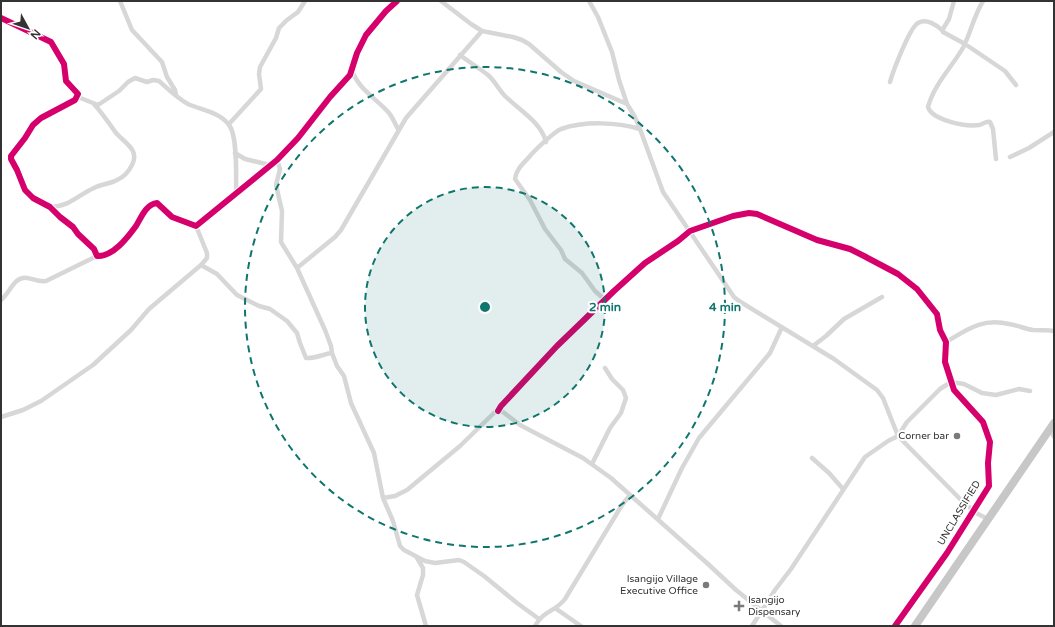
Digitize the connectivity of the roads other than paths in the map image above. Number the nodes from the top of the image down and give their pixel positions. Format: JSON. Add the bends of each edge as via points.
{"nodes":[{"id":1,"x":120,"y":1,"type":"edge"},
{"id":2,"x":305,"y":1,"type":"edge"},
{"id":3,"x":397,"y":1,"type":"edge"},
{"id":4,"x":441,"y":1,"type":"edge"},
{"id":5,"x":589,"y":1,"type":"edge"},
{"id":6,"x":954,"y":1,"type":"edge"},
{"id":7,"x":983,"y":1,"type":"edge"},
{"id":8,"x":1,"y":18,"type":"edge"},
{"id":9,"x":943,"y":30,"type":"junction"},
{"id":10,"x":482,"y":31,"type":"junction"},
{"id":11,"x":965,"y":44,"type":"junction"},
{"id":12,"x":460,"y":55,"type":"junction"},
{"id":13,"x":352,"y":69,"type":"junction"},
{"id":14,"x":890,"y":82,"type":"dead end"},
{"id":15,"x":1016,"y":85,"type":"dead end"},
{"id":16,"x":176,"y":95,"type":"junction"},
{"id":17,"x":78,"y":97,"type":"junction"},
{"id":18,"x":94,"y":104,"type":"junction"},
{"id":19,"x":627,"y":104,"type":"junction"},
{"id":20,"x":229,"y":124,"type":"junction"},
{"id":21,"x":398,"y":129,"type":"junction"},
{"id":22,"x":640,"y":129,"type":"junction"},
{"id":23,"x":1054,"y":132,"type":"edge"},
{"id":24,"x":546,"y":142,"type":"junction"},
{"id":25,"x":235,"y":153,"type":"junction"},
{"id":26,"x":1010,"y":157,"type":"dead end"},
{"id":27,"x":996,"y":159,"type":"dead end"},
{"id":28,"x":277,"y":160,"type":"junction"},
{"id":29,"x":270,"y":165,"type":"junction"},
{"id":30,"x":236,"y":195,"type":"junction"},
{"id":31,"x":50,"y":207,"type":"junction"},
{"id":32,"x":196,"y":226,"type":"junction"},
{"id":33,"x":690,"y":231,"type":"junction"},
{"id":34,"x":97,"y":256,"type":"junction"},
{"id":35,"x":201,"y":265,"type":"junction"},
{"id":36,"x":297,"y":268,"type":"junction"},
{"id":37,"x":882,"y":297,"type":"dead end"},
{"id":38,"x":1,"y":300,"type":"edge"},
{"id":39,"x":605,"y":300,"type":"junction"},
{"id":40,"x":782,"y":327,"type":"junction"},
{"id":41,"x":1054,"y":331,"type":"edge"},
{"id":42,"x":946,"y":342,"type":"junction"},
{"id":43,"x":813,"y":346,"type":"junction"},
{"id":44,"x":332,"y":353,"type":"junction"},
{"id":45,"x":605,"y":368,"type":"dead end"},
{"id":46,"x":951,"y":382,"type":"junction"},
{"id":47,"x":1030,"y":392,"type":"dead end"},
{"id":48,"x":498,"y":411,"type":"junction"},
{"id":49,"x":1,"y":417,"type":"edge"},
{"id":50,"x":1053,"y":429,"type":"edge"},
{"id":51,"x":898,"y":436,"type":"junction"},
{"id":52,"x":812,"y":458,"type":"dead end"},
{"id":53,"x":592,"y":464,"type":"junction"},
{"id":54,"x":843,"y":490,"type":"junction"},
{"id":55,"x":630,"y":495,"type":"junction"},
{"id":56,"x":383,"y":498,"type":"junction"},
{"id":57,"x":974,"y":510,"type":"junction"},
{"id":58,"x":658,"y":519,"type":"junction"},
{"id":59,"x":988,"y":519,"type":"junction"},
{"id":60,"x":417,"y":558,"type":"junction"},
{"id":61,"x":555,"y":608,"type":"junction"},
{"id":62,"x":762,"y":612,"type":"junction"},
{"id":63,"x":539,"y":619,"type":"junction"},
{"id":64,"x":426,"y":626,"type":"edge"},
{"id":65,"x":535,"y":626,"type":"edge"},
{"id":66,"x":581,"y":626,"type":"edge"},
{"id":67,"x":752,"y":626,"type":"edge"},
{"id":68,"x":781,"y":626,"type":"edge"},
{"id":69,"x":895,"y":626,"type":"edge"},
{"id":70,"x":915,"y":626,"type":"edge"}],
"edges":[{"from":1,"to":16,"type":"street","via":[[132,30],[162,62]]},
{"from":2,"to":20,"type":"street","via":[[298,12],[279,28],[260,67],[261,89]]},
{"from":3,"to":13,"type":"street","via":[[366,35]]},
{"from":4,"to":10,"type":"street"},
{"from":5,"to":19,"type":"street","via":[[612,52]]},
{"from":6,"to":9,"type":"street"},
{"from":7,"to":11,"type":"street"},
{"from":8,"to":17,"type":"street","via":[[50,42],[64,64],[66,81],[78,92]]},
{"from":9,"to":11,"type":"street"},
{"from":9,"to":14,"type":"street","via":[[932,23],[917,23]]},
{"from":10,"to":12,"type":"street"},
{"from":10,"to":19,"type":"street","via":[[522,40],[574,81]]},
{"from":11,"to":15,"type":"street","via":[[1005,71]]},
{"from":11,"to":27,"type":"street","via":[[933,93],[928,107],[932,113],[949,122],[978,125],[989,121],[993,129]]},
{"from":12,"to":21,"type":"street"},
{"from":12,"to":24,"type":"street","via":[[488,75],[504,96],[540,130]]},
{"from":13,"to":21,"type":"street","via":[[357,81],[388,112]]},
{"from":13,"to":28,"type":"street","via":[[346,80]]},
{"from":16,"to":18,"type":"street","via":[[159,82],[147,82],[136,78],[105,101],[98,105]]},
{"from":16,"to":20,"type":"street"},
{"from":17,"to":18,"type":"street"},
{"from":17,"to":31,"type":"street","via":[[33,125],[11,156],[25,190],[33,198]]},
{"from":18,"to":31,"type":"street","via":[[131,147],[134,161],[128,172],[118,180],[94,187],[60,207]]},
{"from":19,"to":22,"type":"street"},
{"from":20,"to":25,"type":"street"},
{"from":21,"to":36,"type":"street","via":[[341,230]]},
{"from":22,"to":24,"type":"street","via":[[628,125],[586,124],[560,130]]},
{"from":22,"to":33,"type":"street","via":[[663,192]]},
{"from":23,"to":26,"type":"street"},
{"from":24,"to":39,"type":"street","via":[[516,173],[515,179],[565,259],[582,273]]},
{"from":25,"to":29,"type":"street","via":[[245,159]]},
{"from":25,"to":30,"type":"street"},
{"from":28,"to":29,"type":"street"},
{"from":28,"to":36,"type":"street","via":[[280,169],[276,185],[282,211],[281,242]]},
{"from":29,"to":30,"type":"street"},
{"from":30,"to":32,"type":"street"},
{"from":31,"to":34,"type":"street","via":[[73,227],[94,249]]},
{"from":32,"to":34,"type":"street","via":[[172,217],[160,205],[154,203],[142,214],[121,243],[109,253]]},
{"from":32,"to":35,"type":"street","via":[[207,253]]},
{"from":33,"to":39,"type":"street","via":[[645,263]]},
{"from":33,"to":40,"type":"street","via":[[734,297]]},
{"from":33,"to":42,"type":"street","via":[[733,216],[757,214],[817,240],[864,256],[898,274],[917,289],[936,314]]},
{"from":34,"to":38,"type":"street","via":[[46,281],[20,279]]},
{"from":35,"to":44,"type":"street","via":[[217,274],[237,295],[270,309],[287,321],[297,333],[306,358]]},
{"from":35,"to":49,"type":"street","via":[[149,309],[120,342],[93,365],[41,401]]},
{"from":36,"to":44,"type":"street","via":[[325,330]]},
{"from":37,"to":43,"type":"street","via":[[848,316]]},
{"from":39,"to":48,"type":"street","via":[[557,346]]},
{"from":40,"to":43,"type":"street"},
{"from":40,"to":58,"type":"street","via":[[770,353],[699,438]]},
{"from":41,"to":42,"type":"street","via":[[1032,330],[988,321],[971,327]]},
{"from":42,"to":46,"type":"street","name":"UNCLASSIFIED","via":[[945,362]]},
{"from":43,"to":51,"type":"street","via":[[877,390]]},
{"from":44,"to":56,"type":"street","via":[[344,376],[351,403],[374,452]]},
{"from":45,"to":53,"type":"street","via":[[623,390],[626,398]]},
{"from":46,"to":47,"type":"street","via":[[996,395],[1019,389]]},
{"from":46,"to":51,"type":"street","via":[[940,389],[907,422]]},
{"from":46,"to":57,"type":"street","name":"UNCLASSIFIED","via":[[954,390],[983,422],[990,442],[989,486]]},
{"from":48,"to":53,"type":"street"},
{"from":48,"to":56,"type":"street","via":[[407,490]]},
{"from":50,"to":59,"type":"highway"},
{"from":51,"to":54,"type":"street","via":[[865,457]]},
{"from":51,"to":57,"type":"street","via":[[942,482]]},
{"from":52,"to":54,"type":"street"},
{"from":53,"to":55,"type":"street"},
{"from":54,"to":62,"type":"street"},
{"from":55,"to":58,"type":"street"},
{"from":55,"to":61,"type":"street","via":[[565,599]]},
{"from":56,"to":60,"type":"street","via":[[400,546]]},
{"from":57,"to":59,"type":"street"},
{"from":57,"to":69,"type":"street","name":"UNCLASSIFIED"},
{"from":58,"to":62,"type":"street"},
{"from":59,"to":70,"type":"highway"},
{"from":60,"to":63,"type":"street","via":[[435,563],[459,560],[464,562]]},
{"from":60,"to":64,"type":"street","via":[[423,568],[417,593]]},
{"from":61,"to":63,"type":"street"},
{"from":61,"to":66,"type":"street"},
{"from":62,"to":67,"type":"street"},
{"from":62,"to":68,"type":"street"},
{"from":63,"to":65,"type":"street"}]}
